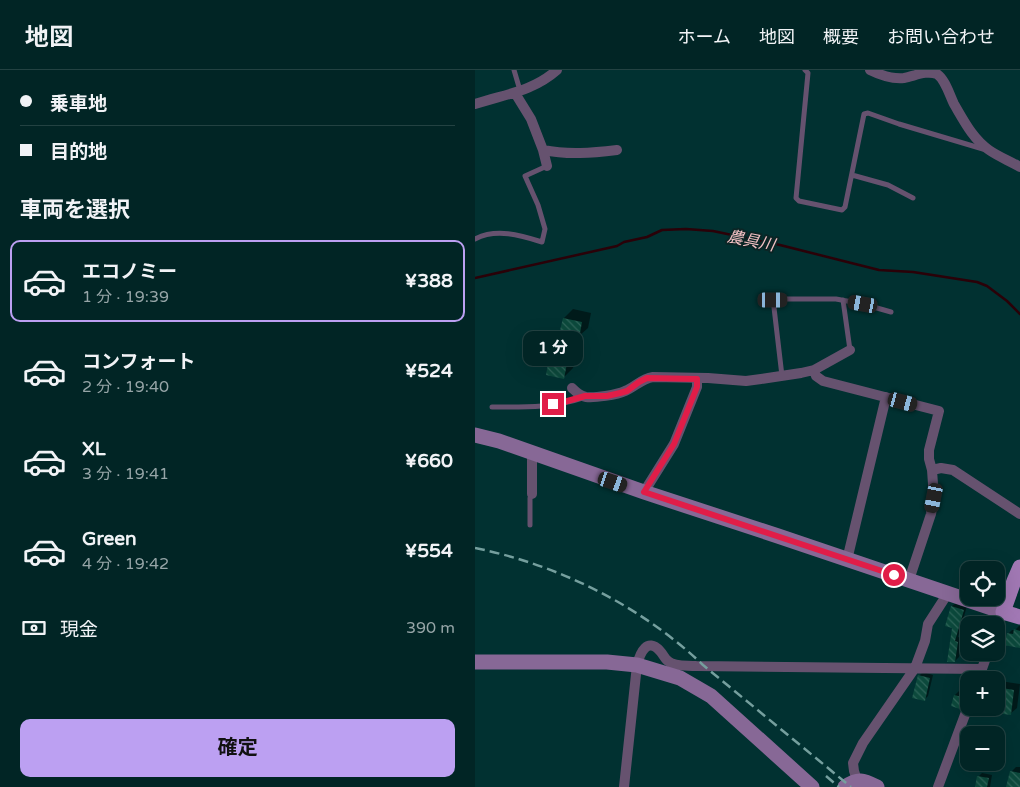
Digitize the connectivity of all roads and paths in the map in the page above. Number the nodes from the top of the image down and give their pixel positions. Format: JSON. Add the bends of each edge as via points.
{"nodes":[{"id":1,"x":514,"y":70,"type":"edge"},
{"id":2,"x":557,"y":70,"type":"edge"},
{"id":3,"x":805,"y":70,"type":"edge"},
{"id":4,"x":870,"y":70,"type":"edge"},
{"id":5,"x":515,"y":93,"type":"junction"},
{"id":6,"x":475,"y":104,"type":"edge"},
{"id":7,"x":543,"y":150,"type":"junction"},
{"id":8,"x":617,"y":150,"type":"dead end"},
{"id":9,"x":991,"y":152,"type":"junction"},
{"id":10,"x":547,"y":166,"type":"joint"},
{"id":11,"x":1020,"y":167,"type":"edge"},
{"id":12,"x":851,"y":176,"type":"junction"},
{"id":13,"x":913,"y":198,"type":"dead end"},
{"id":14,"x":475,"y":239,"type":"edge"},
{"id":15,"x":843,"y":300,"type":"junction"},
{"id":16,"x":891,"y":312,"type":"dead end"},
{"id":17,"x":850,"y":350,"type":"joint"},
{"id":18,"x":814,"y":370,"type":"junction"},
{"id":19,"x":782,"y":376,"type":"junction"},
{"id":20,"x":697,"y":379,"type":"junction"},
{"id":21,"x":572,"y":388,"type":"dead end"},
{"id":22,"x":585,"y":396,"type":"junction"},
{"id":23,"x":886,"y":397,"type":"junction"},
{"id":24,"x":492,"y":407,"type":"dead end"},
{"id":25,"x":475,"y":435,"type":"edge"},
{"id":26,"x":532,"y":453,"type":"junction"},
{"id":27,"x":933,"y":470,"type":"junction"},
{"id":28,"x":644,"y":492,"type":"junction"},
{"id":29,"x":532,"y":494,"type":"joint"},
{"id":30,"x":1020,"y":514,"type":"edge"},
{"id":31,"x":530,"y":525,"type":"dead end"},
{"id":32,"x":847,"y":560,"type":"junction"},
{"id":33,"x":1020,"y":567,"type":"edge"},
{"id":34,"x":909,"y":580,"type":"junction"},
{"id":35,"x":948,"y":593,"type":"junction"},
{"id":36,"x":1003,"y":612,"type":"junction"},
{"id":37,"x":1002,"y":616,"type":"edge"},
{"id":38,"x":1020,"y":617,"type":"edge"},
{"id":39,"x":985,"y":661,"type":"edge"},
{"id":40,"x":475,"y":662,"type":"edge"},
{"id":41,"x":637,"y":665,"type":"junction"},
{"id":42,"x":915,"y":668,"type":"junction"},
{"id":43,"x":982,"y":669,"type":"joint"},
{"id":44,"x":965,"y":716,"type":"edge"},
{"id":45,"x":851,"y":784,"type":"edge"},
{"id":46,"x":624,"y":787,"type":"edge"},
{"id":47,"x":812,"y":787,"type":"edge"},
{"id":48,"x":877,"y":787,"type":"edge"},
{"id":49,"x":938,"y":787,"type":"edge"}],
"edges":[{"from":1,"to":5,"type":"lane","via":[[519,88]]},
{"from":2,"to":5,"type":"street","via":[[543,81]]},
{"from":3,"to":12,"type":"lane","via":[[808,73],[796,198],[842,210]]},
{"from":4,"to":9,"type":"street","via":[[904,78],[925,71],[937,74],[969,129]]},
{"from":5,"to":6,"type":"street"},
{"from":5,"to":7,"type":"street","via":[[531,119]]},
{"from":7,"to":8,"type":"street","via":[[576,153]]},
{"from":7,"to":10,"type":"street"},
{"from":9,"to":11,"type":"street"},
{"from":9,"to":12,"type":"lane","via":[[868,113],[864,114]]},
{"from":10,"to":14,"type":"lane","via":[[525,176],[545,230],[542,242],[496,233]]},
{"from":12,"to":13,"type":"lane","via":[[888,185]]},
{"from":15,"to":16,"type":"lane"},
{"from":15,"to":17,"type":"lane"},
{"from":15,"to":19,"type":"lane","via":[[773,300]]},
{"from":17,"to":18,"type":"street"},
{"from":18,"to":19,"type":"street"},
{"from":18,"to":23,"type":"street","via":[[823,381]]},
{"from":19,"to":20,"type":"street","via":[[746,381]]},
{"from":20,"to":22,"type":"street","via":[[647,378],[627,391],[607,396]]},
{"from":20,"to":28,"type":"street","via":[[697,387],[674,444]]},
{"from":21,"to":22,"type":"street"},
{"from":22,"to":24,"type":"lane","via":[[541,406]]},
{"from":23,"to":27,"type":"street","via":[[939,411],[929,450]]},
{"from":23,"to":32,"type":"street"},
{"from":25,"to":26,"type":"street"},
{"from":26,"to":28,"type":"street"},
{"from":26,"to":29,"type":"street"},
{"from":27,"to":30,"type":"street","via":[[953,470]]},
{"from":27,"to":34,"type":"street","via":[[931,514]]},
{"from":28,"to":32,"type":"street"},
{"from":29,"to":31,"type":"lane"},
{"from":32,"to":34,"type":"street"},
{"from":33,"to":36,"type":"main road"},
{"from":34,"to":35,"type":"street"},
{"from":35,"to":36,"type":"street"},
{"from":35,"to":42,"type":"street","via":[[928,624]]},
{"from":36,"to":37,"type":"street"},
{"from":36,"to":38,"type":"main road"},
{"from":39,"to":43,"type":"street"},
{"from":40,"to":41,"type":"street"},
{"from":41,"to":42,"type":"street","via":[[641,651],[654,647],[668,662],[695,666]]},
{"from":41,"to":46,"type":"street"},
{"from":41,"to":47,"type":"street","via":[[680,678],[711,696]]},
{"from":42,"to":43,"type":"street"},
{"from":42,"to":45,"type":"street","via":[[863,743],[853,763]]},
{"from":44,"to":49,"type":"street"},
{"from":45,"to":48,"type":"street","via":[[865,782]]}]}
